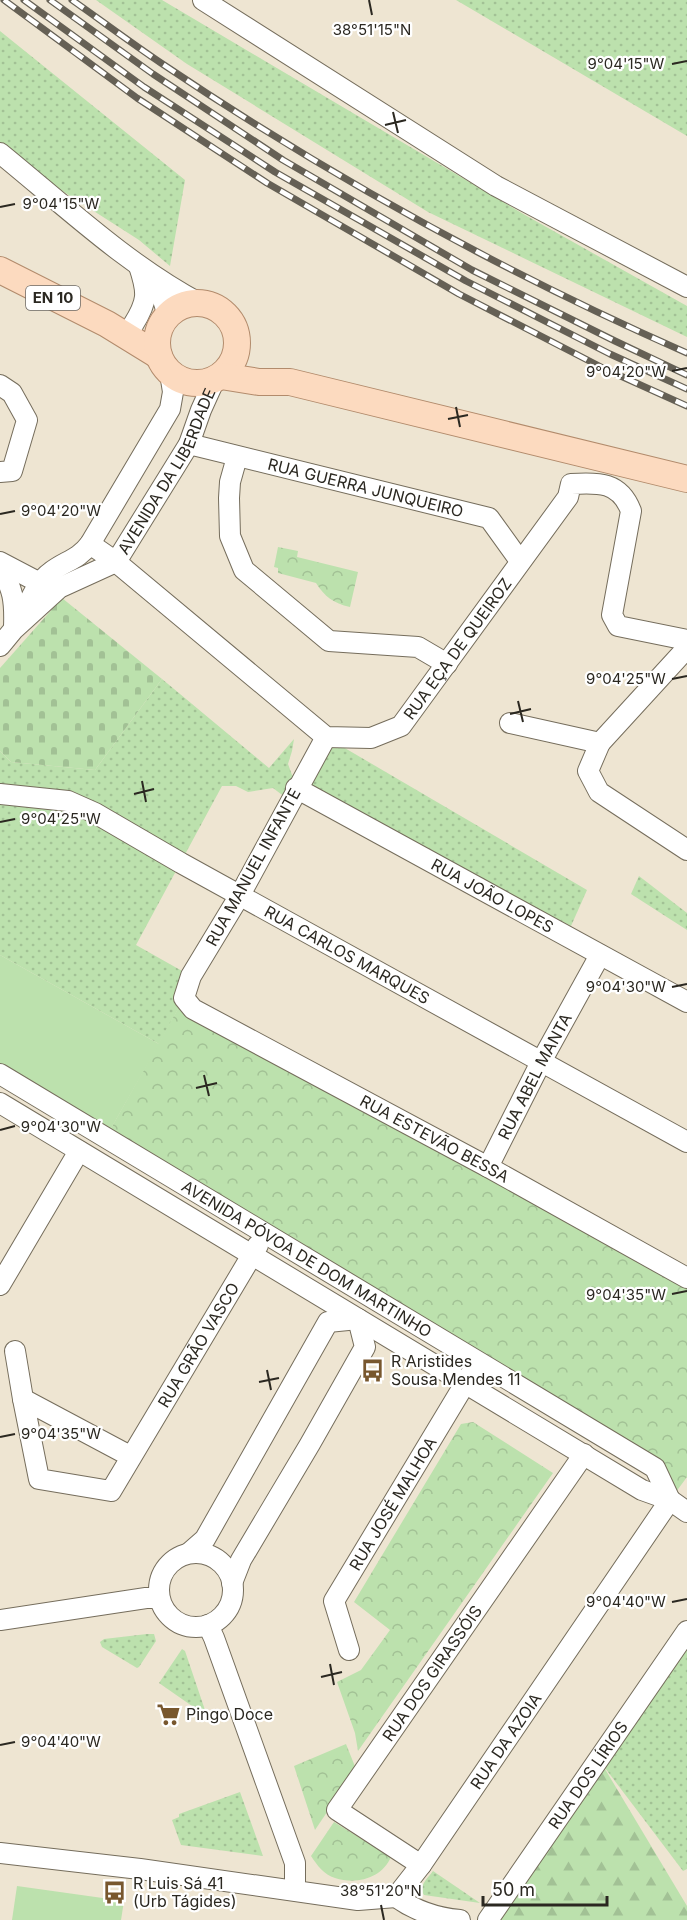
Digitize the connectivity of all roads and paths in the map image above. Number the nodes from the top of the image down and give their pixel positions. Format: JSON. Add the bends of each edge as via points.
{"nodes":[{"id":1,"x":203,"y":0,"type":"edge"},
{"id":2,"x":0,"y":153,"type":"edge"},
{"id":3,"x":139,"y":266,"type":"junction"},
{"id":4,"x":0,"y":270,"type":"edge"},
{"id":5,"x":687,"y":287,"type":"edge"},
{"id":6,"x":199,"y":303,"type":"junction"},
{"id":7,"x":165,"y":320,"type":"junction"},
{"id":8,"x":107,"y":324,"type":"junction"},
{"id":9,"x":133,"y":325,"type":"junction"},
{"id":10,"x":237,"y":349,"type":"junction"},
{"id":11,"x":164,"y":364,"type":"junction"},
{"id":12,"x":218,"y":377,"type":"junction"},
{"id":13,"x":290,"y":382,"type":"junction"},
{"id":14,"x":0,"y":385,"type":"edge"},
{"id":15,"x":189,"y":444,"type":"junction"},
{"id":16,"x":237,"y":457,"type":"junction"},
{"id":17,"x":0,"y":472,"type":"edge"},
{"id":18,"x":687,"y":478,"type":"edge"},
{"id":19,"x":90,"y":544,"type":"junction"},
{"id":20,"x":520,"y":561,"type":"junction"},
{"id":21,"x":116,"y":562,"type":"junction"},
{"id":22,"x":0,"y":564,"type":"edge"},
{"id":23,"x":11,"y":587,"type":"junction"},
{"id":24,"x":42,"y":588,"type":"junction"},
{"id":25,"x":14,"y":629,"type":"junction"},
{"id":26,"x":687,"y":640,"type":"edge"},
{"id":27,"x":0,"y":646,"type":"edge"},
{"id":28,"x":687,"y":648,"type":"edge"},
{"id":29,"x":447,"y":664,"type":"junction"},
{"id":30,"x":510,"y":723,"type":"dead end"},
{"id":31,"x":326,"y":737,"type":"junction"},
{"id":32,"x":600,"y":743,"type":"junction"},
{"id":33,"x":297,"y":788,"type":"junction"},
{"id":34,"x":0,"y":794,"type":"edge"},
{"id":35,"x":687,"y":850,"type":"edge"},
{"id":36,"x":240,"y":895,"type":"junction"},
{"id":37,"x":600,"y":955,"type":"junction"},
{"id":38,"x":184,"y":998,"type":"joint"},
{"id":39,"x":687,"y":1002,"type":"edge"},
{"id":40,"x":542,"y":1060,"type":"junction"},
{"id":41,"x":2,"y":1080,"type":"edge"},
{"id":42,"x":0,"y":1103,"type":"edge"},
{"id":43,"x":687,"y":1142,"type":"edge"},
{"id":44,"x":79,"y":1151,"type":"junction"},
{"id":45,"x":488,"y":1167,"type":"junction"},
{"id":46,"x":265,"y":1234,"type":"junction"},
{"id":47,"x":252,"y":1256,"type":"junction"},
{"id":48,"x":687,"y":1278,"type":"edge"},
{"id":49,"x":0,"y":1285,"type":"edge"},
{"id":50,"x":370,"y":1298,"type":"junction"},
{"id":51,"x":358,"y":1319,"type":"junction"},
{"id":52,"x":15,"y":1351,"type":"dead end"},
{"id":53,"x":479,"y":1362,"type":"junction"},
{"id":54,"x":466,"y":1383,"type":"junction"},
{"id":55,"x":23,"y":1400,"type":"junction"},
{"id":56,"x":584,"y":1454,"type":"junction"},
{"id":57,"x":130,"y":1456,"type":"junction"},
{"id":58,"x":670,"y":1500,"type":"junction"},
{"id":59,"x":687,"y":1512,"type":"edge"},
{"id":60,"x":189,"y":1553,"type":"junction"},
{"id":61,"x":232,"y":1583,"type":"junction"},
{"id":62,"x":159,"y":1598,"type":"junction"},
{"id":63,"x":0,"y":1620,"type":"edge"},
{"id":64,"x":208,"y":1625,"type":"junction"},
{"id":65,"x":687,"y":1630,"type":"edge"},
{"id":66,"x":349,"y":1650,"type":"dead end"},
{"id":67,"x":0,"y":1852,"type":"edge"},
{"id":68,"x":421,"y":1865,"type":"junction"},
{"id":69,"x":295,"y":1890,"type":"junction"},
{"id":70,"x":396,"y":1897,"type":"junction"},
{"id":71,"x":453,"y":1920,"type":"edge"},
{"id":72,"x":488,"y":1920,"type":"edge"}],
"edges":[{"from":1,"to":5,"type":"street","via":[[496,186]]},
{"from":2,"to":3,"type":"street"},
{"from":3,"to":6,"type":"street"},
{"from":3,"to":7,"type":"street","via":[[163,300]]},
{"from":3,"to":9,"type":"street","via":[[146,299]]},
{"from":4,"to":8,"type":"main road","number":"EN 10"},
{"from":6,"to":7,"type":"main road","number":"EN 10","via":[[185,305]]},
{"from":6,"to":10,"type":"main road","via":[[220,310],[229,319]]},
{"from":7,"to":9,"type":"main road","number":"EN 10"},
{"from":7,"to":11,"type":"main road","via":[[158,335]]},
{"from":8,"to":9,"type":"main road","number":"EN 10"},
{"from":8,"to":11,"type":"main road","number":"EN 10"},
{"from":10,"to":12,"type":"main road","via":[[232,363]]},
{"from":10,"to":13,"type":"main road","number":"EN 10"},
{"from":11,"to":12,"type":"main road","number":"EN 10","via":[[179,379],[192,383]]},
{"from":11,"to":19,"type":"street","name":"AVENIDA DA LIBERDADE","via":[[173,392],[170,409]]},
{"from":12,"to":13,"type":"main road","number":"EN 10"},
{"from":12,"to":15,"type":"street","name":"AVENIDA DA LIBERDADE"},
{"from":13,"to":18,"type":"main road","number":"EN 10"},
{"from":14,"to":17,"type":"street","via":[[12,393],[27,420],[12,471]]},
{"from":15,"to":16,"type":"street","name":"RUA GUERRA JUNQUEIRO"},
{"from":15,"to":21,"type":"street","name":"AVENIDA DA LIBERDADE"},
{"from":16,"to":20,"type":"street","name":"RUA GUERRA JUNQUEIRO","via":[[489,518]]},
{"from":16,"to":29,"type":"street","via":[[230,482],[230,536],[244,570],[329,641],[418,647]]},
{"from":19,"to":21,"type":"street"},
{"from":19,"to":24,"type":"street","name":"AVENIDA DA LIBERDADE"},
{"from":20,"to":26,"type":"street","name":"RUA EÇA DE QUEIROZ","via":[[568,497],[571,484],[596,483],[617,490],[631,511],[612,615],[618,626]]},
{"from":20,"to":29,"type":"street","name":"RUA EÇA DE QUEIROZ"},
{"from":21,"to":24,"type":"street","via":[[59,588]]},
{"from":21,"to":31,"type":"street"},
{"from":22,"to":23,"type":"street"},
{"from":22,"to":24,"type":"street"},
{"from":23,"to":24,"type":"street"},
{"from":23,"to":25,"type":"street"},
{"from":24,"to":25,"type":"street"},
{"from":25,"to":27,"type":"street"},
{"from":28,"to":32,"type":"street"},
{"from":29,"to":31,"type":"street","name":"RUA EÇA DE QUEIROZ","via":[[401,726],[371,738]]},
{"from":30,"to":32,"type":"street"},
{"from":31,"to":33,"type":"street","name":"RUA MANUEL INFANTE"},
{"from":32,"to":35,"type":"street","via":[[588,771],[599,792]]},
{"from":33,"to":36,"type":"street","name":"RUA MANUEL INFANTE"},
{"from":33,"to":37,"type":"street","name":"RUA JOÃO LOPES"},
{"from":34,"to":36,"type":"street","name":"RUA CARLOS MARQUES","via":[[68,801]]},
{"from":36,"to":38,"type":"street","name":"RUA MANUEL INFANTE","via":[[191,976]]},
{"from":36,"to":40,"type":"street","name":"RUA CARLOS MARQUES"},
{"from":37,"to":39,"type":"street","name":"RUA JOÃO LOPES"},
{"from":37,"to":40,"type":"street","name":"RUA ABEL MANTA"},
{"from":38,"to":45,"type":"street","name":"RUA ESTEVÃO BESSA","via":[[193,1009]]},
{"from":40,"to":43,"type":"street","name":"RUA CARLOS MARQUES"},
{"from":40,"to":45,"type":"street","name":"RUA ABEL MANTA"},
{"from":41,"to":46,"type":"street","name":"AVENIDA PÓVOA DE DOM MARTINHO"},
{"from":42,"to":44,"type":"street","name":"AVENIDA PÓVOA DE DOM MARTINHO"},
{"from":44,"to":47,"type":"street","name":"AVENIDA PÓVOA DE DOM MARTINHO"},
{"from":44,"to":49,"type":"street"},
{"from":45,"to":48,"type":"street","name":"RUA ESTEVÃO BESSA"},
{"from":46,"to":47,"type":"street","name":"RUA GRÃO VASCO"},
{"from":46,"to":50,"type":"street","name":"AVENIDA PÓVOA DE DOM MARTINHO"},
{"from":47,"to":51,"type":"street","name":"AVENIDA PÓVOA DE DOM MARTINHO"},
{"from":47,"to":57,"type":"street","name":"RUA GRÃO VASCO"},
{"from":50,"to":51,"type":"street"},
{"from":50,"to":53,"type":"street","name":"AVENIDA PÓVOA DE DOM MARTINHO"},
{"from":51,"to":54,"type":"street","name":"AVENIDA PÓVOA DE DOM MARTINHO"},
{"from":51,"to":60,"type":"street","via":[[328,1322],[205,1539]]},
{"from":51,"to":61,"type":"street","via":[[364,1347],[241,1560]]},
{"from":52,"to":55,"type":"street","name":"RUA GRÃO VASCO"},
{"from":53,"to":54,"type":"street","name":"RUA JOSÉ MALHOA"},
{"from":53,"to":58,"type":"street","name":"AVENIDA PÓVOA DE DOM MARTINHO","via":[[655,1468]]},
{"from":54,"to":56,"type":"street","name":"AVENIDA PÓVOA DE DOM MARTINHO"},
{"from":54,"to":66,"type":"street","name":"RUA JOSÉ MALHOA","via":[[334,1601]]},
{"from":55,"to":57,"type":"street"},
{"from":55,"to":57,"type":"street","name":"RUA GRÃO VASCO","via":[[39,1479],[111,1491]]},
{"from":56,"to":58,"type":"street","name":"AVENIDA PÓVOA DE DOM MARTINHO","via":[[642,1491]]},
{"from":56,"to":68,"type":"street","name":"RUA DOS GIRASSÓIS","via":[[337,1810]]},
{"from":58,"to":59,"type":"street"},
{"from":58,"to":68,"type":"street","name":"RUA DA AZOIA"},
{"from":60,"to":61,"type":"street","via":[[212,1556],[228,1572]]},
{"from":60,"to":62,"type":"street","via":[[165,1569]]},
{"from":61,"to":64,"type":"street","via":[[233,1593],[225,1613]]},
{"from":62,"to":63,"type":"street"},
{"from":62,"to":64,"type":"street","via":[[172,1619],[183,1625]]},
{"from":64,"to":69,"type":"street","via":[[295,1863]]},
{"from":65,"to":72,"type":"street","name":"RUA DOS LÍRIOS"},
{"from":67,"to":69,"type":"street"},
{"from":68,"to":70,"type":"street","name":"RUA DA AZOIA"},
{"from":69,"to":70,"type":"street","via":[[357,1900]]},
{"from":70,"to":71,"type":"street","via":[[411,1908]]}]}
